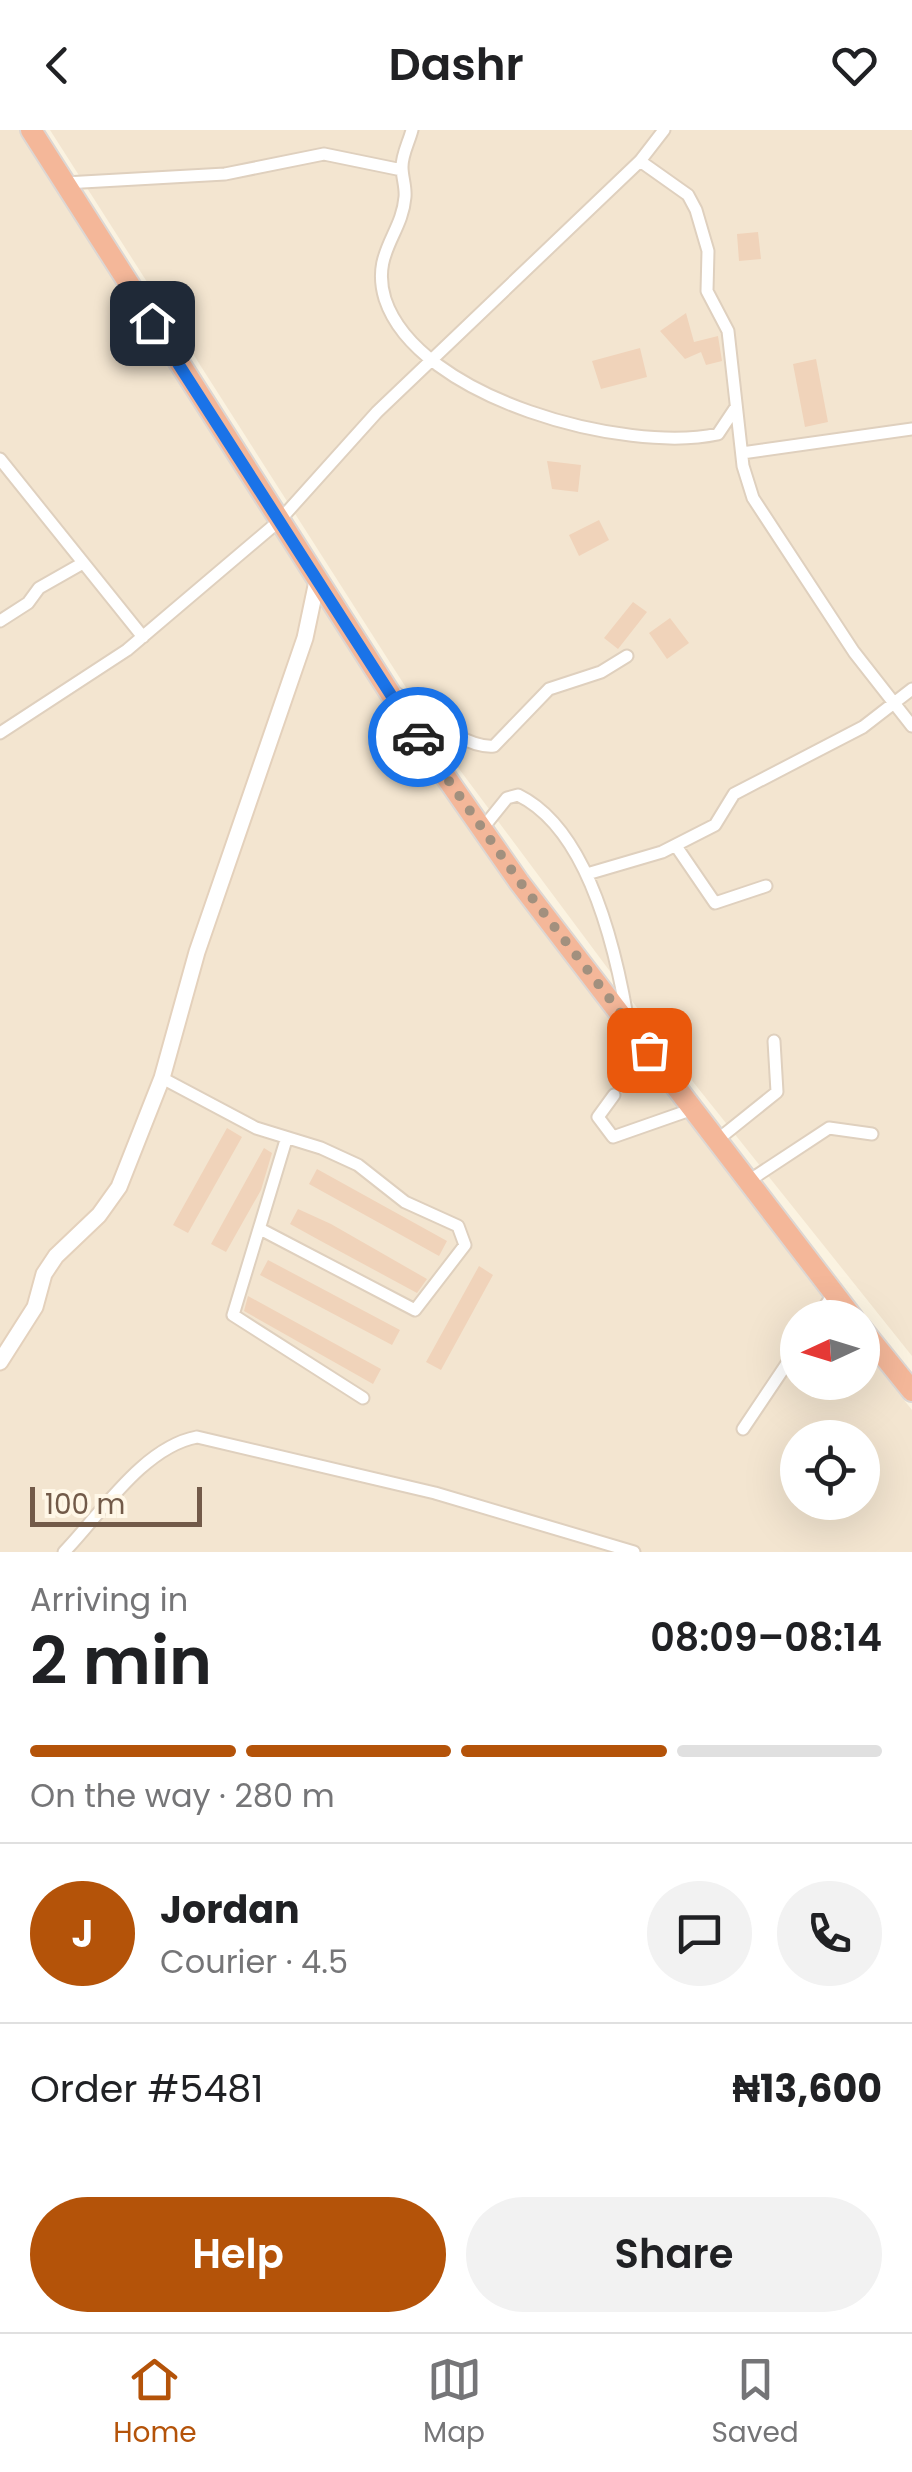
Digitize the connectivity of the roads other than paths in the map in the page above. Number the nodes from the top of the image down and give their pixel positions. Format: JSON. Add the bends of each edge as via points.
{"nodes":[{"id":1,"x":31,"y":130,"type":"edge"},
{"id":2,"x":412,"y":130,"type":"edge"},
{"id":3,"x":664,"y":130,"type":"edge"},
{"id":4,"x":640,"y":161,"type":"junction"},
{"id":5,"x":402,"y":170,"type":"junction"},
{"id":6,"x":64,"y":183,"type":"junction"},
{"id":7,"x":429,"y":361,"type":"junction"},
{"id":8,"x":737,"y":405,"type":"junction"},
{"id":9,"x":912,"y":429,"type":"edge"},
{"id":10,"x":718,"y":434,"type":"junction"},
{"id":11,"x":741,"y":450,"type":"junction"},
{"id":12,"x":0,"y":459,"type":"edge"},
{"id":13,"x":279,"y":521,"type":"junction"},
{"id":14,"x":83,"y":563,"type":"junction"},
{"id":15,"x":317,"y":581,"type":"junction"},
{"id":16,"x":2,"y":616,"type":"edge"},
{"id":17,"x":143,"y":636,"type":"junction"},
{"id":18,"x":627,"y":656,"type":"dead end"},
{"id":19,"x":386,"y":687,"type":"junction"},
{"id":20,"x":912,"y":690,"type":"edge"},
{"id":21,"x":894,"y":706,"type":"junction"},
{"id":22,"x":912,"y":726,"type":"edge"},
{"id":23,"x":0,"y":733,"type":"edge"},
{"id":24,"x":482,"y":829,"type":"junction"},
{"id":25,"x":676,"y":846,"type":"junction"},
{"id":26,"x":588,"y":874,"type":"junction"},
{"id":27,"x":766,"y":886,"type":"dead end"},
{"id":28,"x":628,"y":1021,"type":"junction"},
{"id":29,"x":774,"y":1042,"type":"dead end"},
{"id":30,"x":162,"y":1078,"type":"junction"},
{"id":31,"x":614,"y":1095,"type":"dead end"},
{"id":32,"x":692,"y":1108,"type":"junction"},
{"id":33,"x":872,"y":1134,"type":"dead end"},
{"id":34,"x":286,"y":1140,"type":"junction"},
{"id":35,"x":716,"y":1141,"type":"junction"},
{"id":36,"x":747,"y":1182,"type":"junction"},
{"id":37,"x":262,"y":1230,"type":"junction"},
{"id":38,"x":834,"y":1293,"type":"junction"},
{"id":39,"x":829,"y":1300,"type":"edge"},
{"id":40,"x":839,"y":1300,"type":"edge"},
{"id":41,"x":880,"y":1352,"type":"edge"},
{"id":42,"x":0,"y":1362,"type":"edge"},
{"id":43,"x":780,"y":1373,"type":"edge"},
{"id":44,"x":912,"y":1391,"type":"edge"},
{"id":45,"x":363,"y":1398,"type":"dead end"},
{"id":46,"x":742,"y":1429,"type":"dead end"},
{"id":47,"x":64,"y":1552,"type":"edge"},
{"id":48,"x":634,"y":1552,"type":"edge"}],
"edges":[{"from":1,"to":6,"type":"highway"},
{"from":2,"to":5,"type":"street"},
{"from":3,"to":4,"type":"street"},
{"from":4,"to":7,"type":"street"},
{"from":4,"to":8,"type":"street","via":[[688,195],[696,210],[708,251],[707,290],[728,332]]},
{"from":5,"to":6,"type":"street","via":[[324,154],[225,174]]},
{"from":5,"to":7,"type":"street","via":[[406,196],[380,265],[386,299]]},
{"from":6,"to":13,"type":"highway"},
{"from":7,"to":10,"type":"street","via":[[556,421],[668,440]]},
{"from":7,"to":13,"type":"street"},
{"from":8,"to":10,"type":"street"},
{"from":8,"to":11,"type":"street"},
{"from":9,"to":11,"type":"street"},
{"from":10,"to":11,"type":"street"},
{"from":11,"to":21,"type":"street","via":[[753,498]]},
{"from":12,"to":14,"type":"street"},
{"from":13,"to":15,"type":"highway"},
{"from":13,"to":17,"type":"street"},
{"from":14,"to":16,"type":"street"},
{"from":14,"to":17,"type":"street"},
{"from":15,"to":19,"type":"highway"},
{"from":15,"to":30,"type":"street","via":[[305,638],[197,952]]},
{"from":17,"to":23,"type":"street"},
{"from":18,"to":19,"type":"street","via":[[549,689],[494,746],[455,733]]},
{"from":19,"to":24,"type":"highway"},
{"from":20,"to":21,"type":"street"},
{"from":21,"to":22,"type":"street"},
{"from":21,"to":25,"type":"street","via":[[734,794],[714,825]]},
{"from":24,"to":26,"type":"street","via":[[507,798],[523,796]]},
{"from":24,"to":28,"type":"highway"},
{"from":25,"to":26,"type":"street"},
{"from":25,"to":27,"type":"street","via":[[715,903]]},
{"from":26,"to":28,"type":"street","via":[[616,954]]},
{"from":28,"to":32,"type":"highway"},
{"from":29,"to":35,"type":"street","via":[[777,1092]]},
{"from":30,"to":34,"type":"street"},
{"from":30,"to":42,"type":"street","via":[[119,1187],[56,1256],[35,1308]]},
{"from":31,"to":32,"type":"street","via":[[598,1117],[612,1136]]},
{"from":32,"to":35,"type":"highway"},
{"from":33,"to":36,"type":"street","via":[[829,1128]]},
{"from":34,"to":37,"type":"street"},
{"from":34,"to":37,"type":"street","via":[[358,1165],[404,1202],[458,1226],[464,1245],[415,1310]]},
{"from":35,"to":36,"type":"highway"},
{"from":36,"to":38,"type":"highway"},
{"from":37,"to":45,"type":"street","via":[[235,1318]]},
{"from":38,"to":39,"type":"street"},
{"from":38,"to":40,"type":"highway"},
{"from":41,"to":44,"type":"highway"},
{"from":43,"to":46,"type":"street"},
{"from":47,"to":48,"type":"street","via":[[130,1480],[182,1442],[198,1438],[435,1493]]}]}
